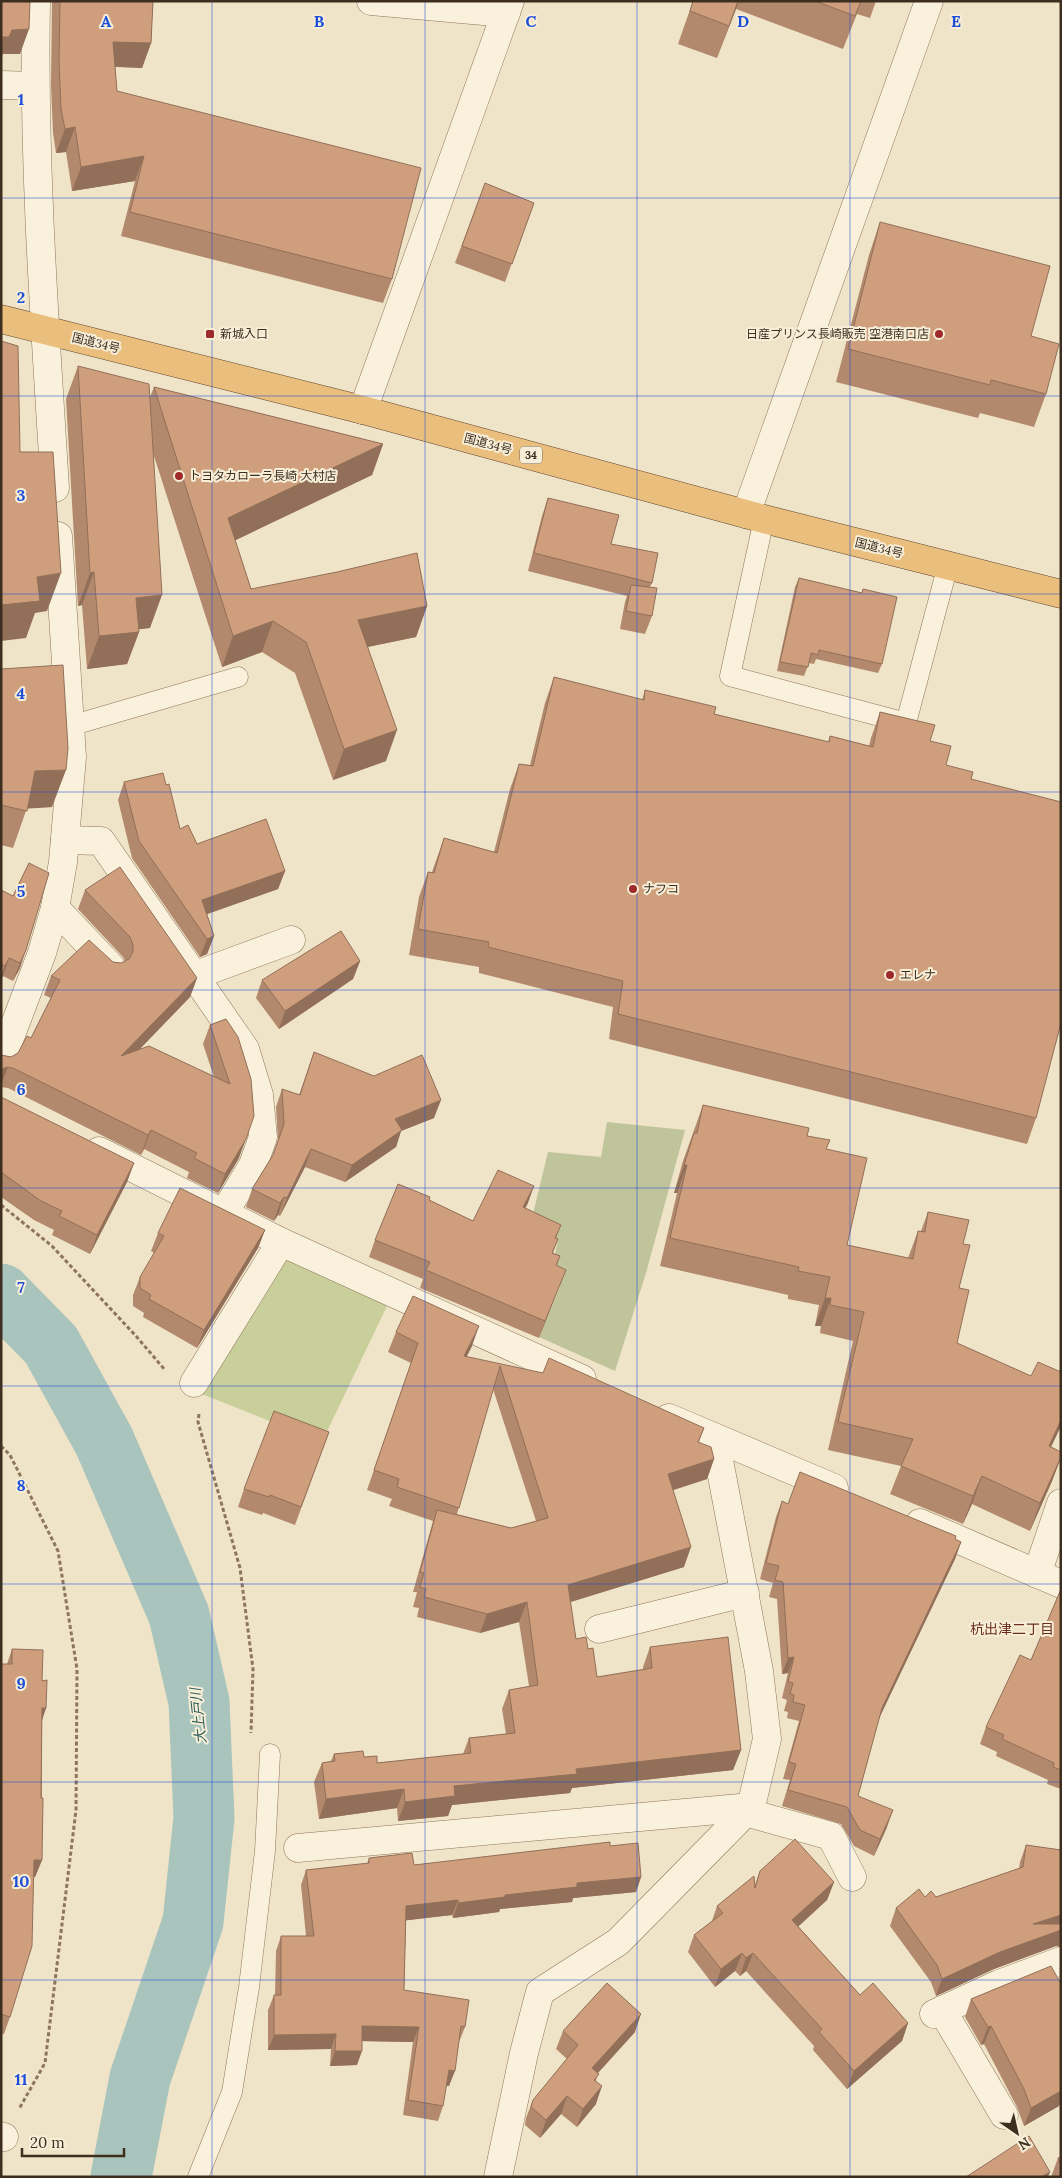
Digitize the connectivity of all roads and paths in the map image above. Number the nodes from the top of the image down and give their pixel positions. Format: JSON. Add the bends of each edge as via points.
{"nodes":[{"id":1,"x":36,"y":1,"type":"edge"},
{"id":2,"x":372,"y":1,"type":"edge"},
{"id":3,"x":930,"y":1,"type":"edge"},
{"id":4,"x":508,"y":7,"type":"edge"},
{"id":5,"x":1,"y":86,"type":"edge"},
{"id":6,"x":35,"y":86,"type":"junction"},
{"id":7,"x":1,"y":319,"type":"edge"},
{"id":8,"x":45,"y":330,"type":"junction"},
{"id":9,"x":363,"y":410,"type":"junction"},
{"id":10,"x":755,"y":516,"type":"junction"},
{"id":11,"x":948,"y":565,"type":"junction"},
{"id":12,"x":1061,"y":594,"type":"edge"},
{"id":13,"x":238,"y":677,"type":"dead end"},
{"id":14,"x":70,"y":726,"type":"junction"},
{"id":15,"x":65,"y":840,"type":"junction"},
{"id":16,"x":55,"y":908,"type":"junction"},
{"id":17,"x":291,"y":940,"type":"dead end"},
{"id":18,"x":111,"y":967,"type":"edge"},
{"id":19,"x":196,"y":976,"type":"junction"},
{"id":20,"x":1,"y":1061,"type":"edge"},
{"id":21,"x":72,"y":1138,"type":"edge"},
{"id":22,"x":1,"y":1205,"type":"edge"},
{"id":23,"x":224,"y":1213,"type":"junction"},
{"id":24,"x":281,"y":1242,"type":"junction"},
{"id":25,"x":186,"y":1389,"type":"junction"},
{"id":26,"x":607,"y":1390,"type":"edge"},
{"id":27,"x":643,"y":1406,"type":"edge"},
{"id":28,"x":715,"y":1439,"type":"junction"},
{"id":29,"x":1,"y":1446,"type":"edge"},
{"id":30,"x":858,"y":1497,"type":"edge"},
{"id":31,"x":1061,"y":1503,"type":"edge"},
{"id":32,"x":893,"y":1512,"type":"edge"},
{"id":33,"x":1049,"y":1579,"type":"edge"},
{"id":34,"x":745,"y":1593,"type":"junction"},
{"id":35,"x":599,"y":1629,"type":"dead end"},
{"id":36,"x":270,"y":1754,"type":"joint"},
{"id":37,"x":748,"y":1810,"type":"junction"},
{"id":38,"x":298,"y":1848,"type":"dead end"},
{"id":39,"x":852,"y":1877,"type":"dead end"},
{"id":40,"x":1061,"y":1960,"type":"edge"},
{"id":41,"x":1004,"y":2115,"type":"dead end"},
{"id":42,"x":3,"y":2136,"type":"edge"},
{"id":43,"x":198,"y":2177,"type":"edge"},
{"id":44,"x":498,"y":2177,"type":"edge"}],
"edges":[{"from":1,"to":6,"type":"street"},
{"from":2,"to":4,"type":"street"},
{"from":3,"to":10,"type":"street"},
{"from":4,"to":9,"type":"street"},
{"from":5,"to":6,"type":"street"},
{"from":6,"to":8,"type":"street"},
{"from":7,"to":8,"type":"highway","name":"国道34号","number":"34"},
{"from":8,"to":9,"type":"highway","name":"国道34号","number":"34"},
{"from":8,"to":14,"type":"street"},
{"from":9,"to":10,"type":"highway","name":"国道34号","number":"34"},
{"from":10,"to":11,"type":"highway","name":"国道34号","number":"34"},
{"from":10,"to":11,"type":"lane","via":[[730,676],[906,723]]},
{"from":11,"to":12,"type":"highway","name":"国道34号","number":"34"},
{"from":13,"to":14,"type":"lane"},
{"from":14,"to":15,"type":"street","via":[[72,757]]},
{"from":15,"to":16,"type":"street"},
{"from":15,"to":19,"type":"street","via":[[101,841]]},
{"from":16,"to":18,"type":"street"},
{"from":16,"to":20,"type":"street","via":[[42,953]]},
{"from":17,"to":19,"type":"street"},
{"from":19,"to":23,"type":"street","via":[[245,1049],[259,1095],[263,1136],[253,1165]]},
{"from":21,"to":23,"type":"street"},
{"from":22,"to":25,"type":"path","via":[[52,1246]]},
{"from":23,"to":24,"type":"street"},
{"from":24,"to":25,"type":"street"},
{"from":24,"to":26,"type":"street"},
{"from":25,"to":36,"type":"path","via":[[200,1413],[198,1422],[240,1568],[253,1670],[250,1754]]},
{"from":27,"to":28,"type":"street"},
{"from":28,"to":30,"type":"street"},
{"from":28,"to":34,"type":"street"},
{"from":29,"to":42,"type":"path","via":[[10,1455],[58,1551],[77,1669],[76,1810],[45,2063]]},
{"from":31,"to":33,"type":"street"},
{"from":32,"to":33,"type":"street"},
{"from":34,"to":35,"type":"street"},
{"from":34,"to":37,"type":"street","via":[[767,1739]]},
{"from":36,"to":43,"type":"lane","via":[[265,1851],[249,1987],[232,2092]]},
{"from":37,"to":38,"type":"street"},
{"from":37,"to":39,"type":"street","via":[[831,1836]]},
{"from":37,"to":44,"type":"street","via":[[618,1942],[540,1992]]},
{"from":40,"to":41,"type":"street","via":[[938,2012]]}]}
